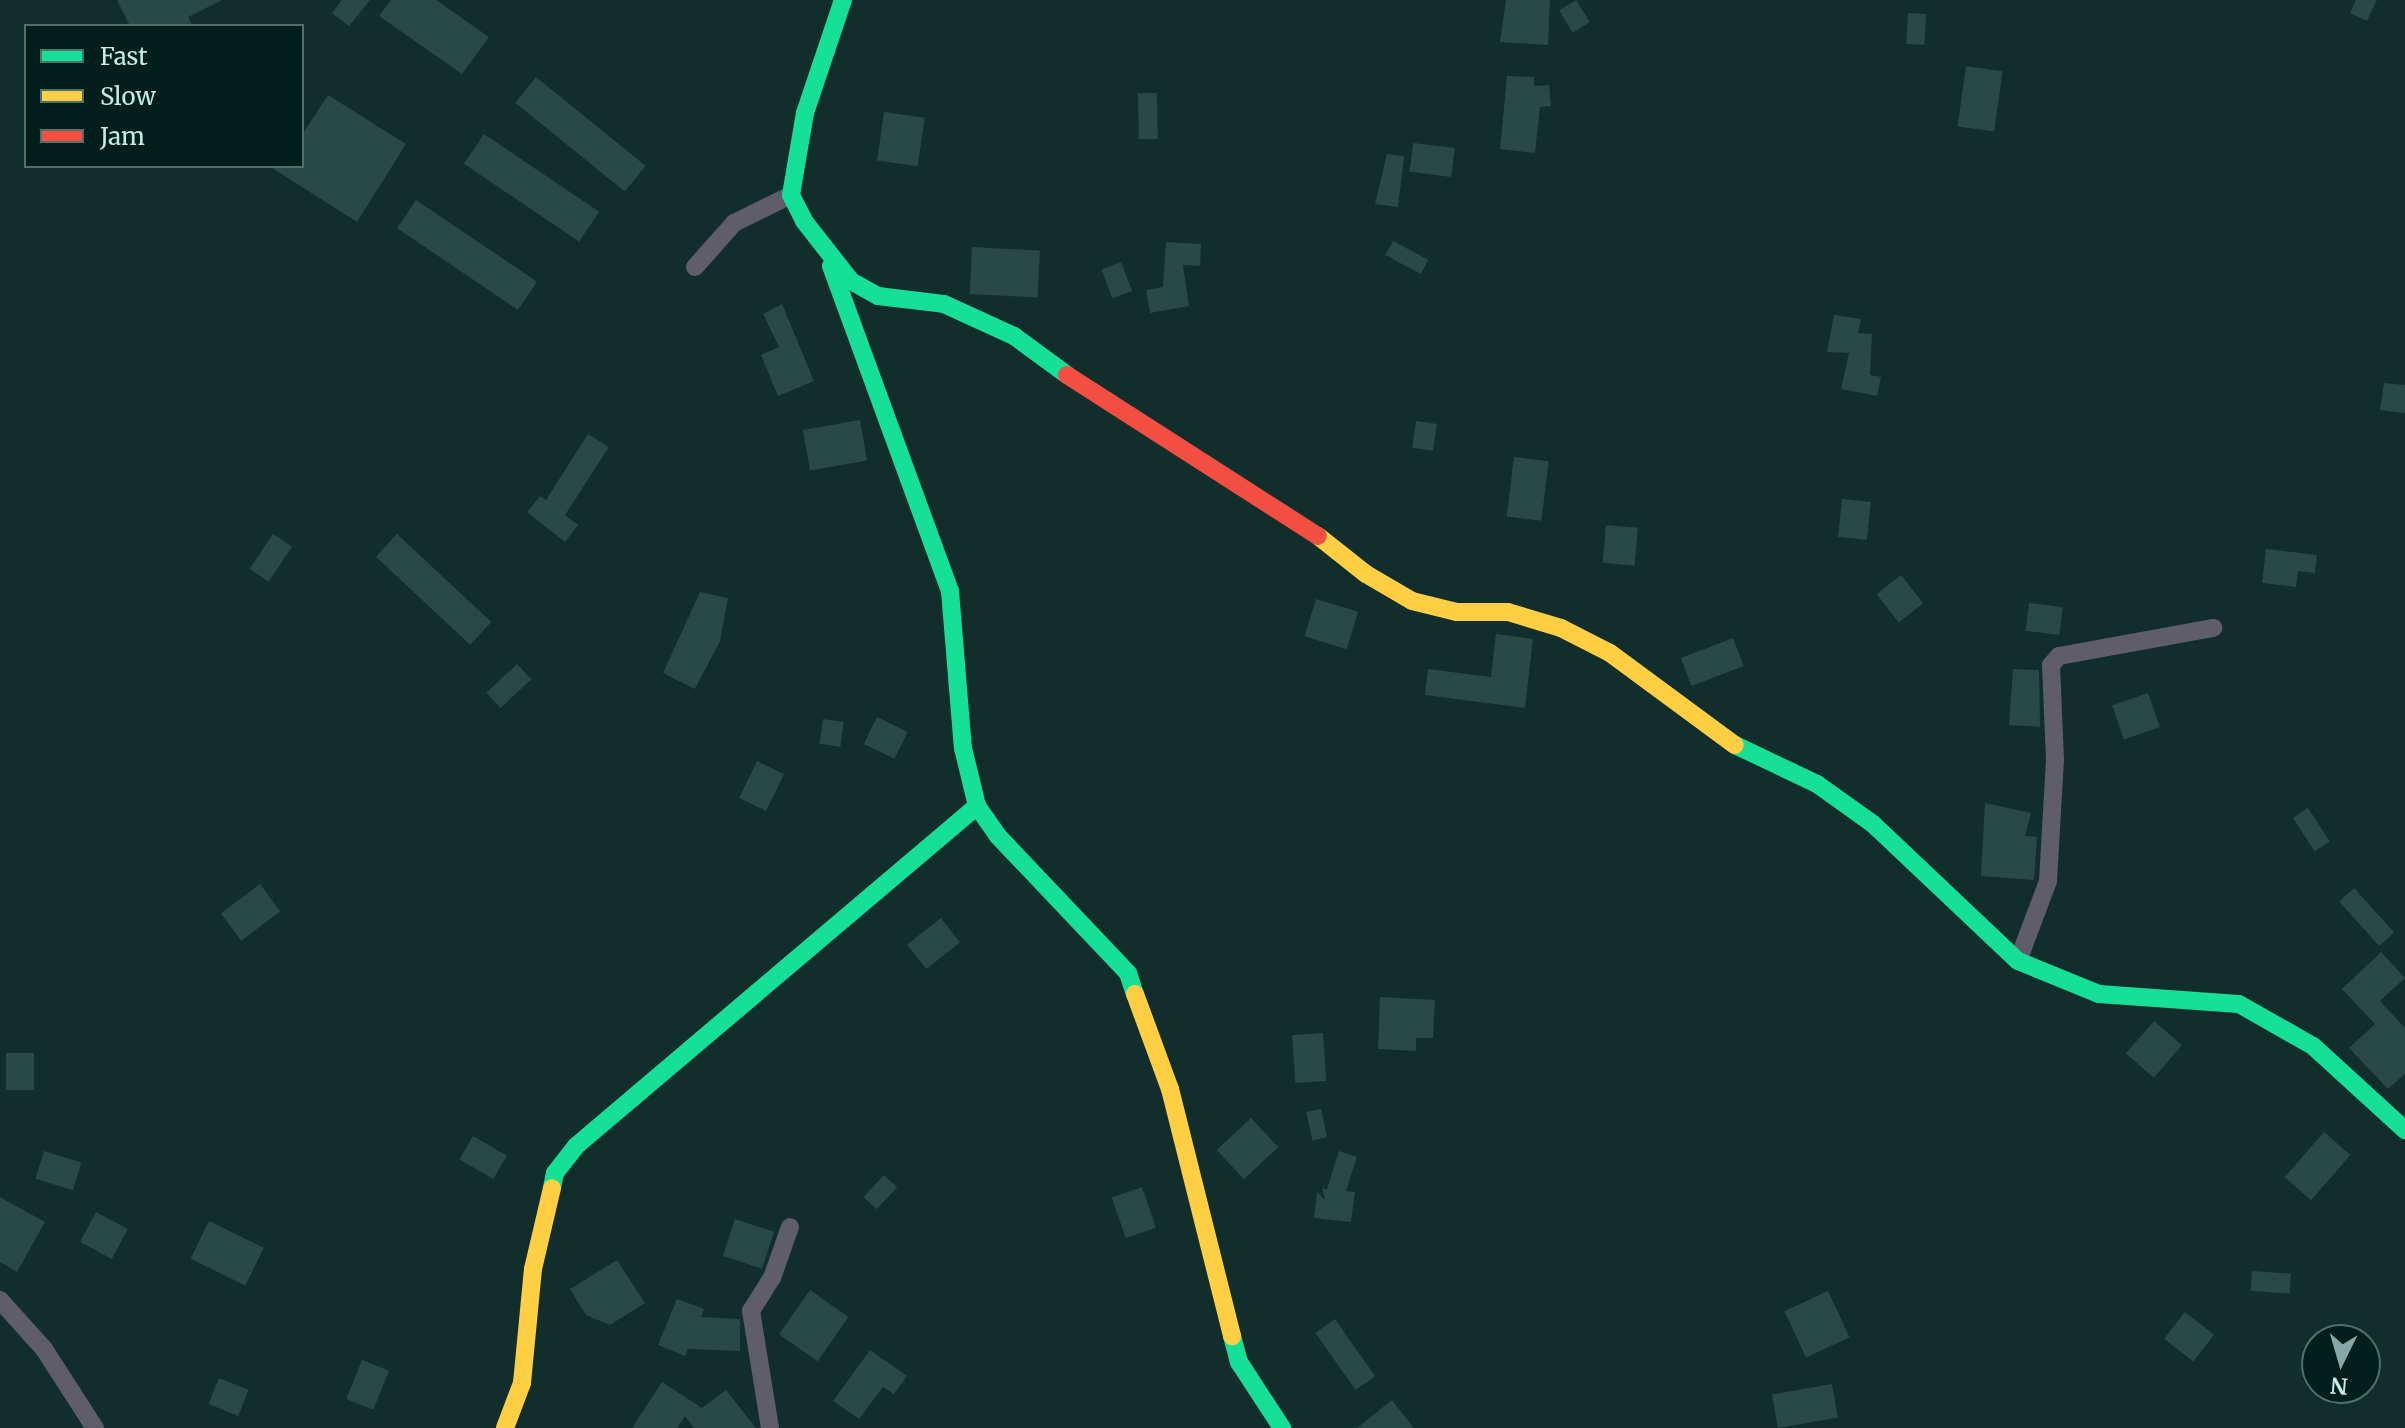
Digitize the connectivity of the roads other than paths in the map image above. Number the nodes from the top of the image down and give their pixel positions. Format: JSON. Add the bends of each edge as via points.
{"nodes":[{"id":1,"x":843,"y":0,"type":"edge"},
{"id":2,"x":791,"y":195,"type":"junction"},
{"id":3,"x":820,"y":239,"type":"junction"},
{"id":4,"x":695,"y":267,"type":"dead end"},
{"id":5,"x":2213,"y":628,"type":"dead end"},
{"id":6,"x":977,"y":806,"type":"junction"},
{"id":7,"x":2018,"y":961,"type":"junction"},
{"id":8,"x":2405,"y":1130,"type":"edge"},
{"id":9,"x":790,"y":1227,"type":"dead end"},
{"id":10,"x":0,"y":1300,"type":"edge"},
{"id":11,"x":95,"y":1428,"type":"edge"},
{"id":12,"x":505,"y":1428,"type":"edge"},
{"id":13,"x":770,"y":1428,"type":"edge"},
{"id":14,"x":1282,"y":1428,"type":"edge"}],
"edges":[{"from":1,"to":2,"type":"street","via":[[805,113]]},
{"from":2,"to":3,"type":"street"},
{"from":2,"to":4,"type":"street","via":[[734,223]]},
{"from":3,"to":6,"type":"street","via":[[950,591],[963,748]]},
{"from":3,"to":7,"type":"street","via":[[851,281],[878,296],[944,304],[1014,336],[1094,395],[1305,526],[1366,574],[1412,601],[1457,612],[1508,612],[1561,628],[1610,653],[1747,754],[1817,784],[1873,824]]},
{"from":5,"to":7,"type":"street","via":[[2059,656],[2051,665],[2055,760],[2048,881]]},
{"from":6,"to":12,"type":"street","via":[[576,1146],[555,1173],[533,1269],[522,1383]]},
{"from":6,"to":14,"type":"street","via":[[997,835],[1128,973],[1170,1089],[1239,1362]]},
{"from":7,"to":8,"type":"street","via":[[2099,994],[2239,1004],[2313,1046]]},
{"from":9,"to":13,"type":"street","via":[[772,1278],[751,1311]]},
{"from":10,"to":11,"type":"street","via":[[44,1349]]}]}
